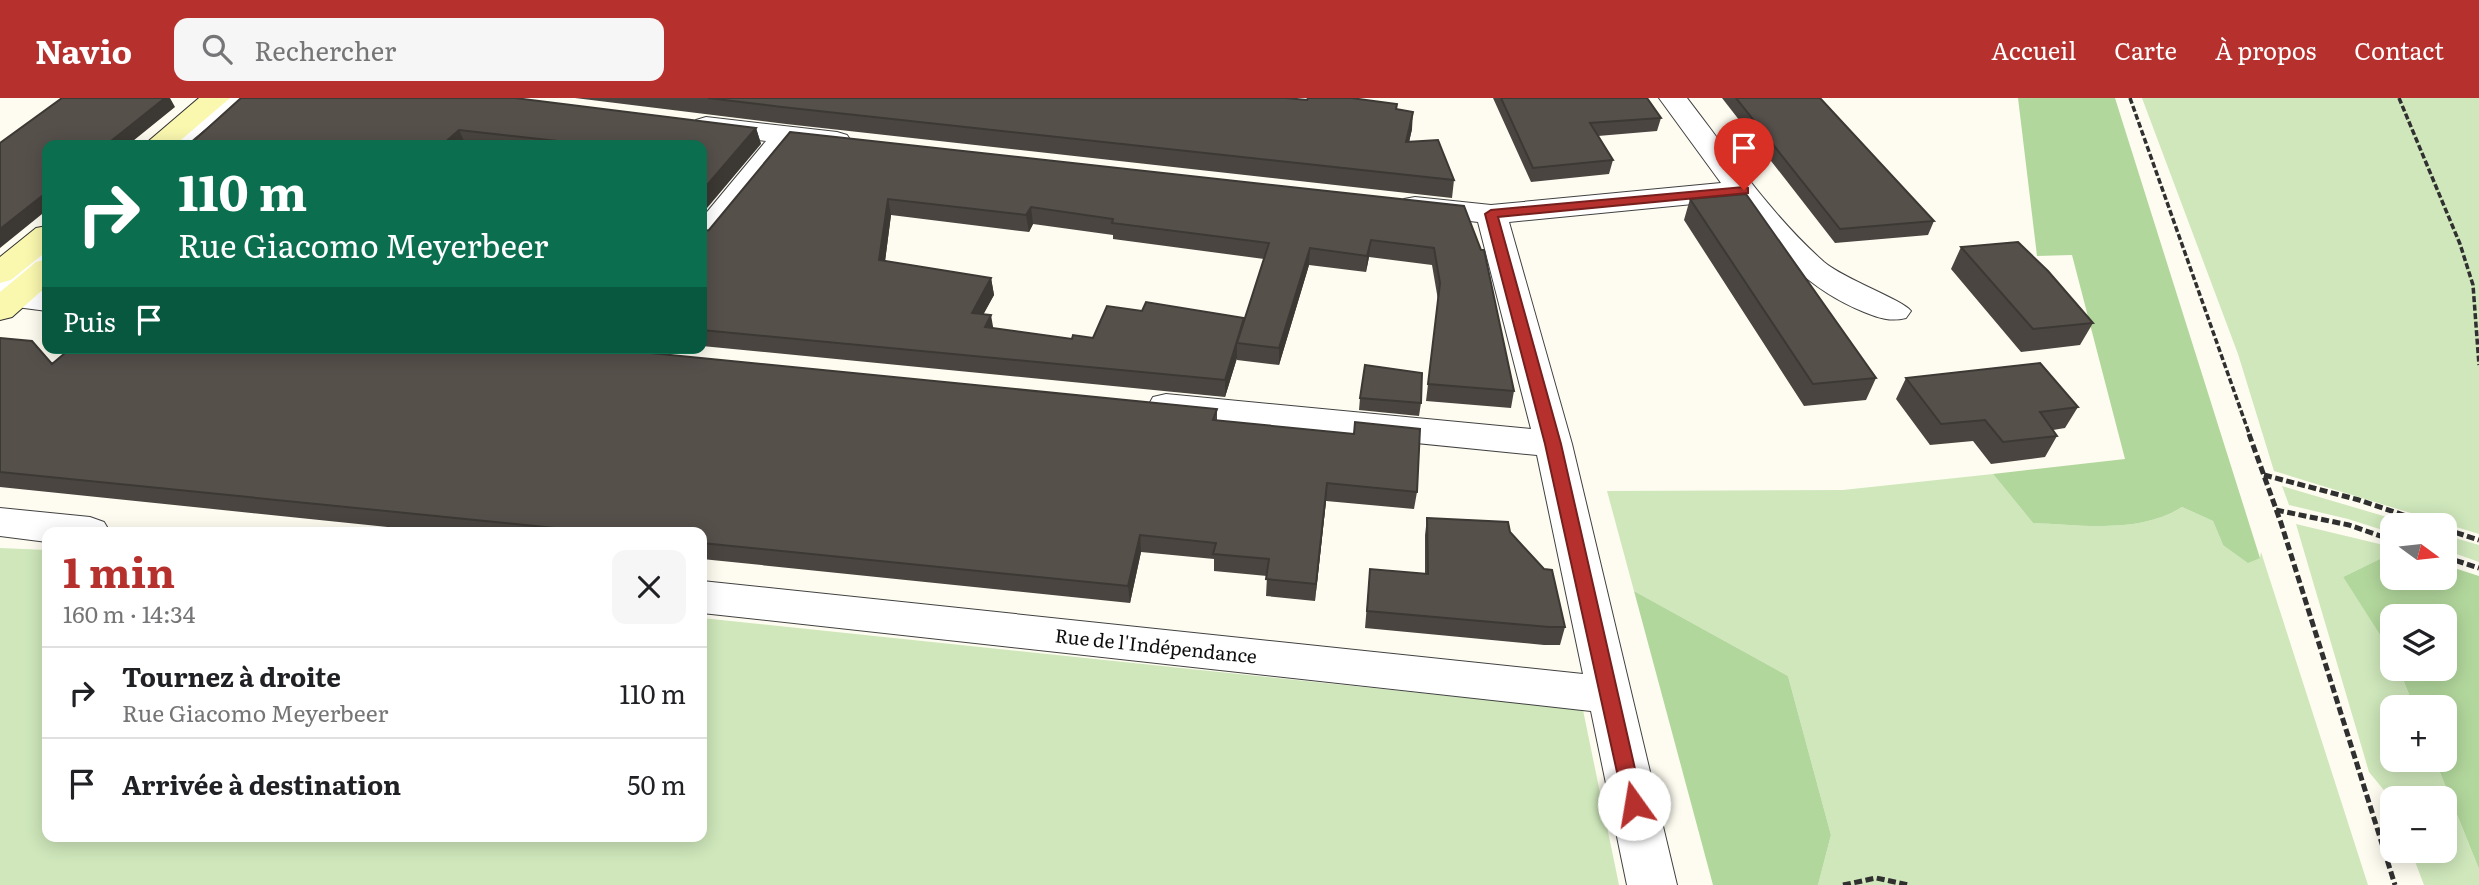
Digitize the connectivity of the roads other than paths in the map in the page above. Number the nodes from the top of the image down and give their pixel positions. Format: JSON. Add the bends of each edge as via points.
{"nodes":[{"id":1,"x":216,"y":98,"type":"edge"},
{"id":2,"x":236,"y":98,"type":"edge"},
{"id":3,"x":251,"y":98,"type":"edge"},
{"id":4,"x":1673,"y":98,"type":"edge"},
{"id":5,"x":678,"y":122,"type":"edge"},
{"id":6,"x":786,"y":136,"type":"junction"},
{"id":7,"x":164,"y":140,"type":"edge"},
{"id":8,"x":183,"y":140,"type":"edge"},
{"id":9,"x":200,"y":140,"type":"edge"},
{"id":10,"x":869,"y":145,"type":"edge"},
{"id":11,"x":1744,"y":190,"type":"junction"},
{"id":12,"x":1394,"y":204,"type":"edge"},
{"id":13,"x":1491,"y":214,"type":"junction"},
{"id":14,"x":707,"y":232,"type":"edge"},
{"id":15,"x":42,"y":241,"type":"edge"},
{"id":16,"x":42,"y":255,"type":"edge"},
{"id":17,"x":42,"y":272,"type":"edge"},
{"id":18,"x":3,"y":292,"type":"edge"},
{"id":19,"x":42,"y":300,"type":"edge"},
{"id":20,"x":1894,"y":311,"type":"dead end"},
{"id":21,"x":1130,"y":402,"type":"edge"},
{"id":22,"x":1553,"y":444,"type":"junction"},
{"id":23,"x":0,"y":522,"type":"edge"},
{"id":24,"x":45,"y":527,"type":"edge"},
{"id":25,"x":707,"y":598,"type":"edge"},
{"id":26,"x":1609,"y":695,"type":"junction"},
{"id":27,"x":1652,"y":885,"type":"edge"}],
"edges":[{"from":1,"to":7,"type":"main road"},
{"from":2,"to":8,"type":"lane"},
{"from":3,"to":9,"type":"main road"},
{"from":4,"to":11,"type":"street"},
{"from":5,"to":6,"type":"street"},
{"from":6,"to":10,"type":"street"},
{"from":6,"to":14,"type":"street"},
{"from":11,"to":13,"type":"street"},
{"from":11,"to":20,"type":"street","via":[[1814,271],[1864,302]]},
{"from":12,"to":13,"type":"street"},
{"from":13,"to":22,"type":"street"},
{"from":15,"to":18,"type":"main road"},
{"from":16,"to":18,"type":"lane"},
{"from":17,"to":18,"type":"main road"},
{"from":18,"to":19,"type":"street"},
{"from":21,"to":22,"type":"street"},
{"from":22,"to":26,"type":"street"},
{"from":23,"to":24,"type":"street"},
{"from":25,"to":26,"type":"street","name":"Rue de l'Indépendance"},
{"from":26,"to":27,"type":"street"}]}
